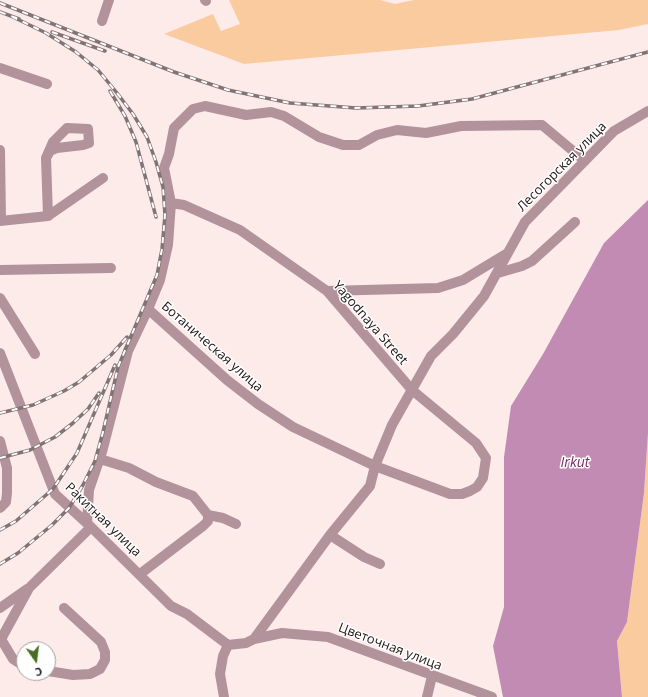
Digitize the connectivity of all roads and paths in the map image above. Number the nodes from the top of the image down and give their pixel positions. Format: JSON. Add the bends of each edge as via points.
{"nodes":[{"id":1,"x":109,"y":0,"type":"edge"},
{"id":2,"x":102,"y":21,"type":"dead end"},
{"id":3,"x":0,"y":68,"type":"edge"},
{"id":4,"x":47,"y":84,"type":"dead end"},
{"id":5,"x":648,"y":111,"type":"edge"},
{"id":6,"x":0,"y":150,"type":"edge"},
{"id":7,"x":46,"y":158,"type":"dead end"},
{"id":8,"x":585,"y":161,"type":"junction"},
{"id":9,"x":103,"y":178,"type":"dead end"},
{"id":10,"x":171,"y":203,"type":"junction"},
{"id":11,"x":48,"y":216,"type":"junction"},
{"id":12,"x":1,"y":221,"type":"edge"},
{"id":13,"x":575,"y":222,"type":"dead end"},
{"id":14,"x":506,"y":254,"type":"junction"},
{"id":15,"x":111,"y":268,"type":"dead end"},
{"id":16,"x":480,"y":269,"type":"junction"},
{"id":17,"x":0,"y":270,"type":"edge"},
{"id":18,"x":495,"y":277,"type":"junction"},
{"id":19,"x":327,"y":291,"type":"junction"},
{"id":20,"x":0,"y":298,"type":"edge"},
{"id":21,"x":148,"y":309,"type":"junction"},
{"id":22,"x":0,"y":354,"type":"edge"},
{"id":23,"x":35,"y":354,"type":"dead end"},
{"id":24,"x":412,"y":390,"type":"junction"},
{"id":25,"x":0,"y":441,"type":"edge"},
{"id":26,"x":100,"y":459,"type":"junction"},
{"id":27,"x":375,"y":466,"type":"junction"},
{"id":28,"x":477,"y":486,"type":"joint"},
{"id":29,"x":0,"y":508,"type":"edge"},
{"id":30,"x":208,"y":515,"type":"junction"},
{"id":31,"x":236,"y":524,"type":"dead end"},
{"id":32,"x":89,"y":525,"type":"junction"},
{"id":33,"x":330,"y":535,"type":"junction"},
{"id":34,"x":380,"y":564,"type":"dead end"},
{"id":35,"x":140,"y":574,"type":"junction"},
{"id":36,"x":29,"y":588,"type":"junction"},
{"id":37,"x":0,"y":608,"type":"edge"},
{"id":38,"x":64,"y":608,"type":"dead end"},
{"id":39,"x":254,"y":639,"type":"junction"},
{"id":40,"x":0,"y":640,"type":"edge"},
{"id":41,"x":228,"y":645,"type":"junction"},
{"id":42,"x":16,"y":661,"type":"edge"},
{"id":43,"x":56,"y":672,"type":"edge"},
{"id":44,"x":432,"y":676,"type":"junction"},
{"id":45,"x":224,"y":697,"type":"edge"},
{"id":46,"x":427,"y":697,"type":"edge"},
{"id":47,"x":492,"y":697,"type":"edge"}],
"edges":[{"from":1,"to":2,"type":"street"},
{"from":3,"to":4,"type":"street"},
{"from":5,"to":8,"type":"street","name":"Лесогорская улица","via":[[614,131]]},
{"from":6,"to":12,"type":"street"},
{"from":7,"to":11,"type":"street"},
{"from":8,"to":10,"type":"street","via":[[542,125],[461,126],[426,133],[397,130],[377,134],[359,145],[343,145],[319,137],[284,116],[271,112],[246,115],[205,106],[193,109],[174,128],[164,168]]},
{"from":8,"to":14,"type":"street","name":"Лесогорская улица","via":[[525,222]]},
{"from":9,"to":11,"type":"street"},
{"from":10,"to":19,"type":"street","name":"Yagodnaya Street","via":[[184,205],[240,230]]},
{"from":10,"to":21,"type":"street","via":[[168,245],[160,280]]},
{"from":11,"to":12,"type":"street"},
{"from":13,"to":18,"type":"street","via":[[532,261]]},
{"from":14,"to":16,"type":"street"},
{"from":14,"to":18,"type":"street","name":"Лесогорская улица"},
{"from":15,"to":17,"type":"street"},
{"from":16,"to":18,"type":"street"},
{"from":16,"to":19,"type":"street","via":[[463,280],[438,288]]},
{"from":18,"to":24,"type":"street","name":"Лесогорская улица","via":[[484,296],[431,356]]},
{"from":19,"to":24,"type":"street","name":"Yagodnaya Street"},
{"from":20,"to":23,"type":"street"},
{"from":21,"to":26,"type":"street","via":[[128,351]]},
{"from":21,"to":27,"type":"street","name":"Ботаническая улица","via":[[226,380],[258,404],[293,427]]},
{"from":22,"to":32,"type":"street","name":"Ракитная улица","via":[[55,494]]},
{"from":24,"to":27,"type":"street","name":"Лесогорская улица","via":[[392,424]]},
{"from":24,"to":28,"type":"street","name":"Yagodnaya Street","via":[[481,449],[486,458],[485,468]]},
{"from":25,"to":29,"type":"street","via":[[7,468],[7,493],[6,502]]},
{"from":26,"to":30,"type":"street","via":[[129,468],[156,482],[193,496]]},
{"from":26,"to":32,"type":"street","via":[[89,490]]},
{"from":27,"to":28,"type":"street","name":"Ботаническая улица","via":[[450,494],[462,494]]},
{"from":27,"to":33,"type":"street","name":"Лесогорская улица","via":[[370,486]]},
{"from":30,"to":31,"type":"street"},
{"from":30,"to":35,"type":"street","via":[[208,521],[203,526]]},
{"from":32,"to":35,"type":"street","name":"Ракитная улица"},
{"from":32,"to":36,"type":"street"},
{"from":33,"to":34,"type":"street","via":[[364,558]]},
{"from":33,"to":39,"type":"street","name":"Лесогорская улица"},
{"from":35,"to":41,"type":"street","name":"Ракитная улица","via":[[170,606],[187,614]]},
{"from":36,"to":37,"type":"street"},
{"from":36,"to":40,"type":"street"},
{"from":38,"to":43,"type":"street","via":[[101,642],[105,660],[100,669],[90,674]]},
{"from":39,"to":41,"type":"street","name":"Цветочная улица","via":[[246,643]]},
{"from":39,"to":44,"type":"street","name":"Цветочная улица","via":[[282,633],[328,637]]},
{"from":40,"to":42,"type":"street"},
{"from":41,"to":45,"type":"street","via":[[220,674]]},
{"from":44,"to":46,"type":"street"},
{"from":44,"to":47,"type":"street","name":"Цветочная улица"}]}
